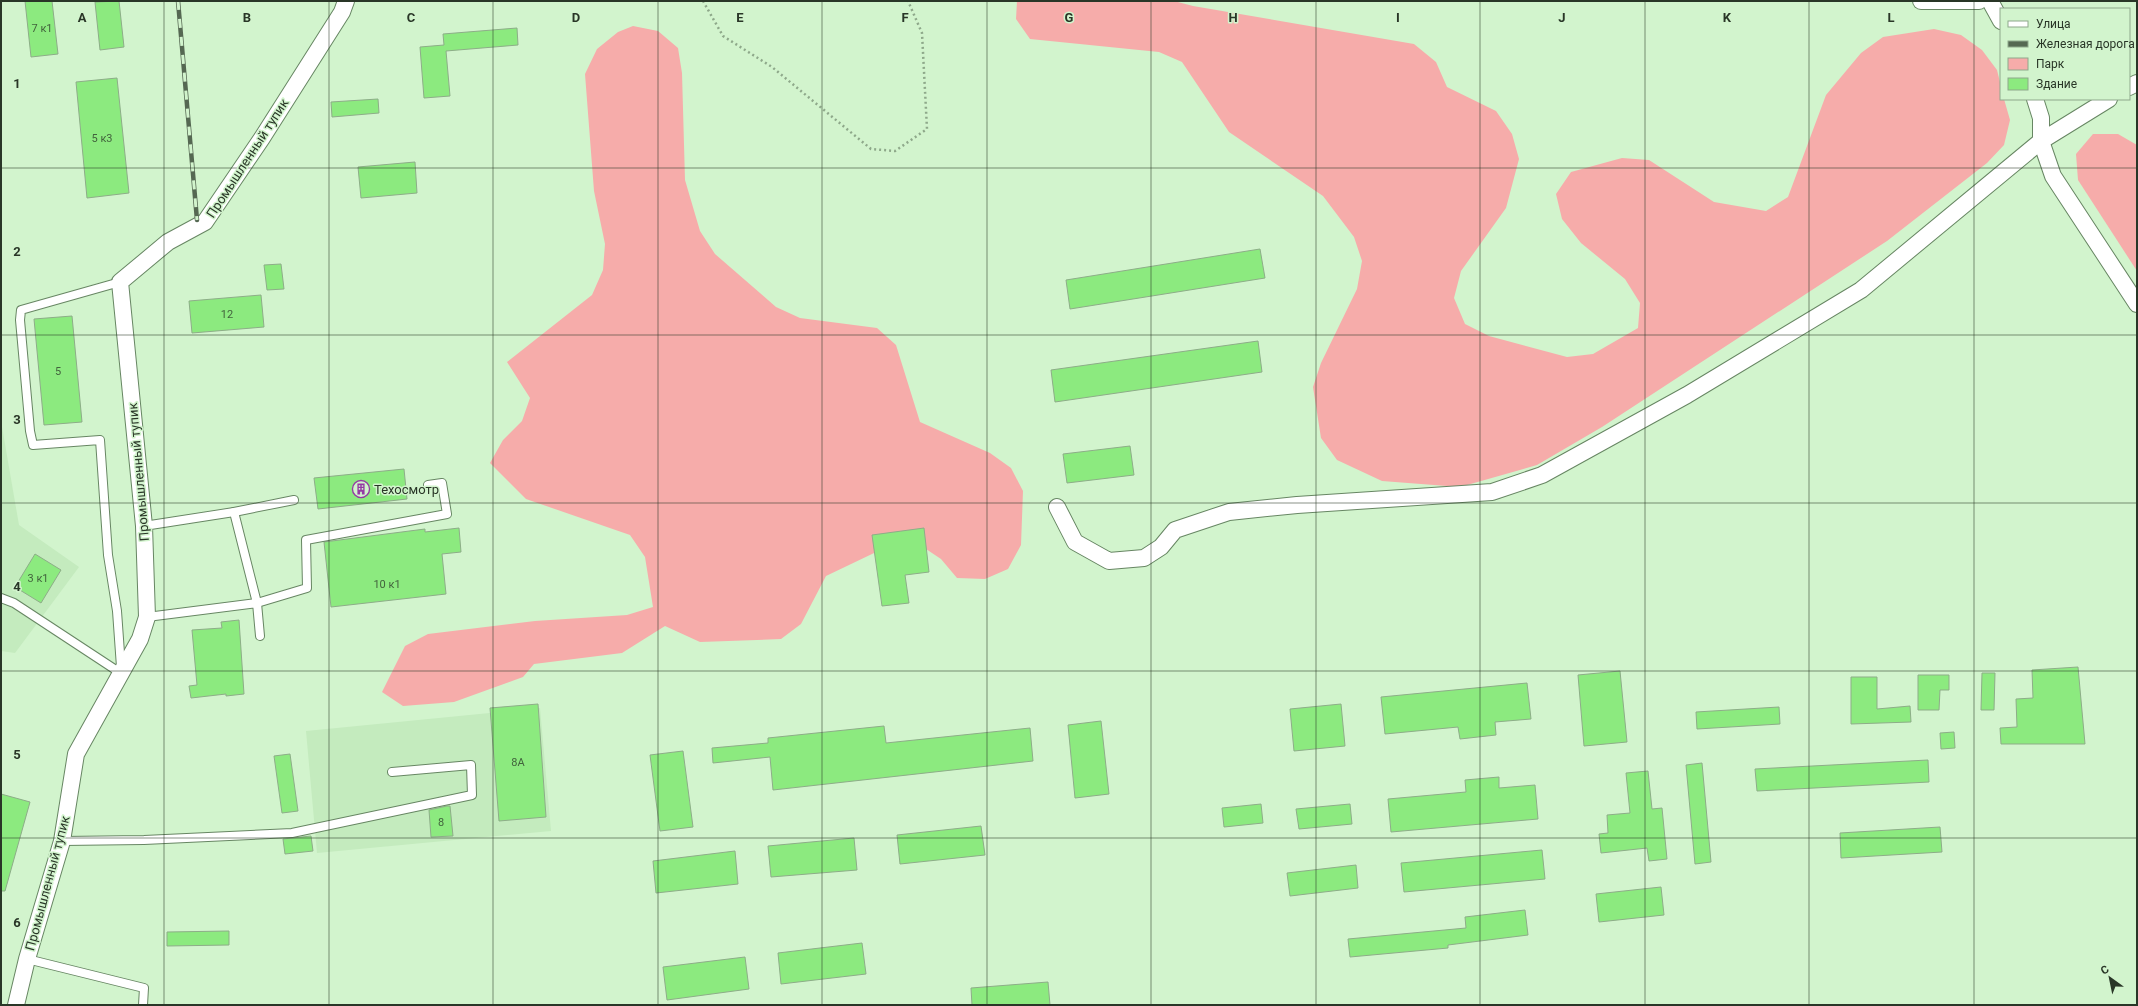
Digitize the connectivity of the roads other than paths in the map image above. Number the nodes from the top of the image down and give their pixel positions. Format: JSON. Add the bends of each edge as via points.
{"nodes":[{"id":1,"x":346,"y":1,"type":"edge"},
{"id":2,"x":1921,"y":1,"type":"edge"},
{"id":3,"x":1979,"y":1,"type":"edge"},
{"id":4,"x":1990,"y":1,"type":"edge"},
{"id":5,"x":2000,"y":19,"type":"edge"},
{"id":6,"x":2035,"y":100,"type":"edge"},
{"id":7,"x":2107,"y":100,"type":"edge"},
{"id":8,"x":2041,"y":141,"type":"junction"},
{"id":9,"x":120,"y":282,"type":"junction"},
{"id":10,"x":2137,"y":304,"type":"edge"},
{"id":11,"x":428,"y":485,"type":"dead end"},
{"id":12,"x":294,"y":500,"type":"dead end"},
{"id":13,"x":1057,"y":507,"type":"dead end"},
{"id":14,"x":234,"y":512,"type":"junction"},
{"id":15,"x":144,"y":526,"type":"junction"},
{"id":16,"x":1,"y":598,"type":"edge"},
{"id":17,"x":257,"y":603,"type":"junction"},
{"id":18,"x":147,"y":617,"type":"junction"},
{"id":19,"x":260,"y":636,"type":"dead end"},
{"id":20,"x":122,"y":674,"type":"junction"},
{"id":21,"x":392,"y":772,"type":"dead end"},
{"id":22,"x":62,"y":841,"type":"junction"},
{"id":23,"x":27,"y":959,"type":"junction"},
{"id":24,"x":16,"y":1005,"type":"edge"},
{"id":25,"x":143,"y":1005,"type":"edge"}],
"edges":[{"from":1,"to":9,"type":"street","name":"Промышленный тупик","via":[[342,12],[262,138],[205,222],[168,242]]},
{"from":2,"to":3,"type":"street"},
{"from":4,"to":5,"type":"street"},
{"from":6,"to":8,"type":"street","via":[[2041,118]]},
{"from":7,"to":8,"type":"street"},
{"from":8,"to":10,"type":"street","via":[[2053,176]]},
{"from":8,"to":13,"type":"street","via":[[1861,290],[1687,395],[1542,475],[1492,492],[1229,512],[1175,530],[1161,547],[1144,558],[1109,561],[1075,542]]},
{"from":9,"to":15,"type":"street","name":"Промышленный тупик"},
{"from":9,"to":20,"type":"lane","via":[[21,310],[20,320],[33,445],[100,440],[108,555]]},
{"from":11,"to":17,"type":"lane","via":[[442,483],[447,514],[306,540],[307,588]]},
{"from":12,"to":14,"type":"lane"},
{"from":14,"to":15,"type":"lane"},
{"from":14,"to":17,"type":"lane"},
{"from":15,"to":18,"type":"street","name":"Промышленный тупик"},
{"from":16,"to":20,"type":"lane","via":[[14,603]]},
{"from":17,"to":18,"type":"lane"},
{"from":17,"to":19,"type":"lane"},
{"from":18,"to":20,"type":"street","name":"Промышленный тупик","via":[[140,639]]},
{"from":20,"to":22,"type":"street","name":"Промышленный тупик","via":[[76,754]]},
{"from":21,"to":22,"type":"lane","via":[[471,765],[472,795],[292,833]]},
{"from":22,"to":23,"type":"street","name":"Промышленный тупик"},
{"from":23,"to":24,"type":"street","name":"Промышленный тупик"},
{"from":23,"to":25,"type":"lane","via":[[144,988]]}]}
